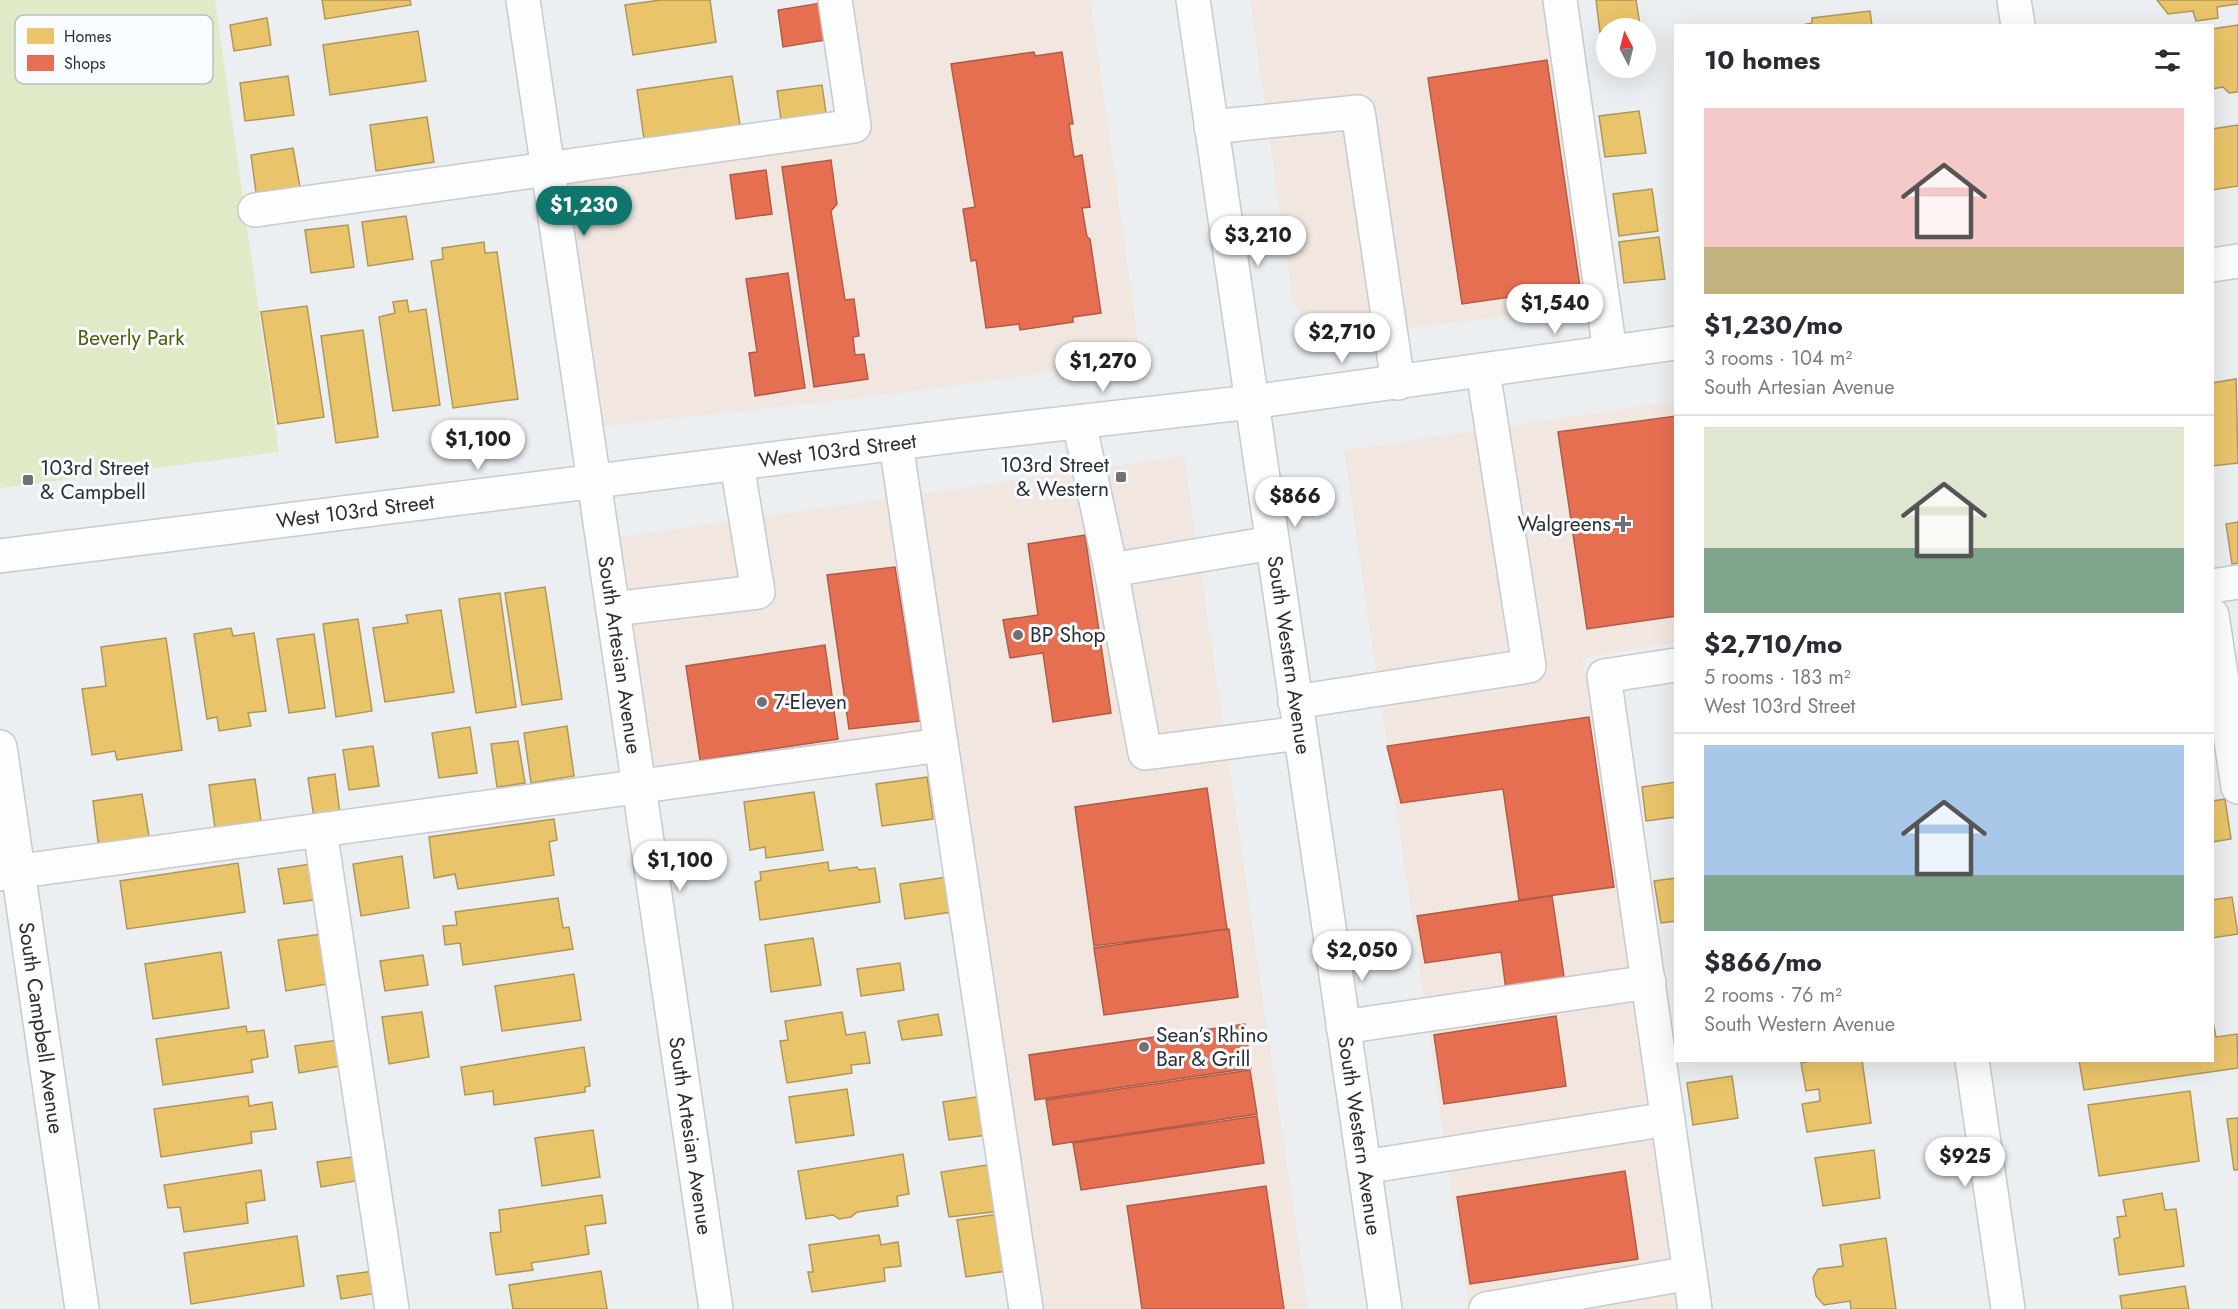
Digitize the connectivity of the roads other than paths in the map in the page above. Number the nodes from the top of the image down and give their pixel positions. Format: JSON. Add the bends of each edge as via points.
{"nodes":[{"id":1,"x":524,"y":0,"type":"edge"},
{"id":2,"x":836,"y":0,"type":"edge"},
{"id":3,"x":1193,"y":0,"type":"edge"},
{"id":4,"x":1560,"y":0,"type":"edge"},
{"id":5,"x":2014,"y":0,"type":"edge"},
{"id":6,"x":2018,"y":24,"type":"edge"},
{"id":7,"x":1211,"y":127,"type":"junction"},
{"id":8,"x":549,"y":170,"type":"junction"},
{"id":9,"x":255,"y":210,"type":"dead end"},
{"id":10,"x":2238,"y":261,"type":"edge"},
{"id":11,"x":2214,"y":265,"type":"edge"},
{"id":12,"x":1674,"y":343,"type":"edge"},
{"id":13,"x":1610,"y":352,"type":"junction"},
{"id":14,"x":1483,"y":371,"type":"junction"},
{"id":15,"x":1398,"y":382,"type":"junction"},
{"id":16,"x":1251,"y":402,"type":"junction"},
{"id":17,"x":1079,"y":422,"type":"junction"},
{"id":18,"x":896,"y":444,"type":"junction"},
{"id":19,"x":737,"y":464,"type":"junction"},
{"id":20,"x":594,"y":482,"type":"junction"},
{"id":21,"x":1272,"y":543,"type":"junction"},
{"id":22,"x":0,"y":556,"type":"edge"},
{"id":23,"x":1112,"y":570,"type":"junction"},
{"id":24,"x":2238,"y":582,"type":"edge"},
{"id":25,"x":2214,"y":586,"type":"edge"},
{"id":26,"x":613,"y":609,"type":"junction"},
{"id":27,"x":2214,"y":628,"type":"edge"},
{"id":28,"x":1674,"y":665,"type":"edge"},
{"id":29,"x":1295,"y":702,"type":"junction"},
{"id":30,"x":1300,"y":734,"type":"junction"},
{"id":31,"x":941,"y":745,"type":"junction"},
{"id":32,"x":0,"y":747,"type":"edge"},
{"id":33,"x":639,"y":787,"type":"junction"},
{"id":34,"x":2238,"y":788,"type":"edge"},
{"id":35,"x":320,"y":830,"type":"junction"},
{"id":36,"x":9,"y":873,"type":"edge"},
{"id":37,"x":1648,"y":982,"type":"junction"},
{"id":38,"x":1343,"y":1027,"type":"junction"},
{"id":39,"x":1972,"y":1062,"type":"edge"},
{"id":40,"x":1668,"y":1119,"type":"junction"},
{"id":41,"x":1364,"y":1167,"type":"junction"},
{"id":42,"x":1690,"y":1273,"type":"junction"},
{"id":43,"x":82,"y":1309,"type":"edge"},
{"id":44,"x":392,"y":1309,"type":"edge"},
{"id":45,"x":716,"y":1309,"type":"edge"},
{"id":46,"x":1026,"y":1309,"type":"edge"},
{"id":47,"x":1385,"y":1309,"type":"edge"},
{"id":48,"x":1486,"y":1309,"type":"edge"},
{"id":49,"x":1695,"y":1309,"type":"edge"},
{"id":50,"x":2008,"y":1309,"type":"edge"}],
"edges":[{"from":1,"to":8,"type":"main road","name":"South Artesian Avenue"},
{"from":2,"to":8,"type":"main road","via":[[854,126]]},
{"from":3,"to":7,"type":"main road","name":"South Western Avenue"},
{"from":4,"to":13,"type":"main road"},
{"from":5,"to":6,"type":"main road"},
{"from":7,"to":15,"type":"main road","via":[[1358,112]]},
{"from":7,"to":16,"type":"main road","name":"South Western Avenue"},
{"from":8,"to":9,"type":"main road"},
{"from":8,"to":20,"type":"main road","name":"South Artesian Avenue"},
{"from":10,"to":11,"type":"main road"},
{"from":12,"to":13,"type":"main road","name":"West 103rd Street"},
{"from":13,"to":14,"type":"main road","name":"West 103rd Street"},
{"from":14,"to":15,"type":"main road","name":"West 103rd Street"},
{"from":14,"to":29,"type":"main road","via":[[1528,666]]},
{"from":15,"to":16,"type":"main road","name":"West 103rd Street"},
{"from":16,"to":17,"type":"main road","name":"West 103rd Street"},
{"from":16,"to":21,"type":"main road","name":"South Western Avenue"},
{"from":17,"to":18,"type":"main road","name":"West 103rd Street"},
{"from":17,"to":23,"type":"main road"},
{"from":18,"to":19,"type":"main road","name":"West 103rd Street"},
{"from":18,"to":31,"type":"main road"},
{"from":19,"to":20,"type":"main road","name":"West 103rd Street"},
{"from":19,"to":26,"type":"main road","via":[[758,592]]},
{"from":20,"to":22,"type":"main road","name":"West 103rd Street"},
{"from":20,"to":26,"type":"main road","name":"South Artesian Avenue"},
{"from":21,"to":23,"type":"main road"},
{"from":21,"to":29,"type":"main road","name":"South Western Avenue"},
{"from":23,"to":30,"type":"main road","via":[[1145,753]]},
{"from":24,"to":25,"type":"main road"},
{"from":26,"to":33,"type":"main road","name":"South Artesian Avenue"},
{"from":27,"to":34,"type":"main road"},
{"from":28,"to":37,"type":"main road","via":[[1604,676]]},
{"from":29,"to":30,"type":"main road","name":"South Western Avenue"},
{"from":30,"to":38,"type":"main road","name":"South Western Avenue"},
{"from":31,"to":33,"type":"main road"},
{"from":31,"to":46,"type":"main road"},
{"from":32,"to":36,"type":"main road","name":"South Campbell Avenue"},
{"from":33,"to":35,"type":"main road"},
{"from":33,"to":45,"type":"main road","name":"South Artesian Avenue"},
{"from":35,"to":36,"type":"main road"},
{"from":35,"to":44,"type":"main road"},
{"from":36,"to":43,"type":"main road","name":"South Campbell Avenue"},
{"from":37,"to":38,"type":"main road"},
{"from":37,"to":40,"type":"main road"},
{"from":38,"to":41,"type":"main road","name":"South Western Avenue"},
{"from":39,"to":50,"type":"main road"},
{"from":40,"to":41,"type":"main road"},
{"from":40,"to":42,"type":"main road"},
{"from":41,"to":47,"type":"main road","name":"South Western Avenue"},
{"from":42,"to":48,"type":"main road"},
{"from":42,"to":49,"type":"main road"}]}
